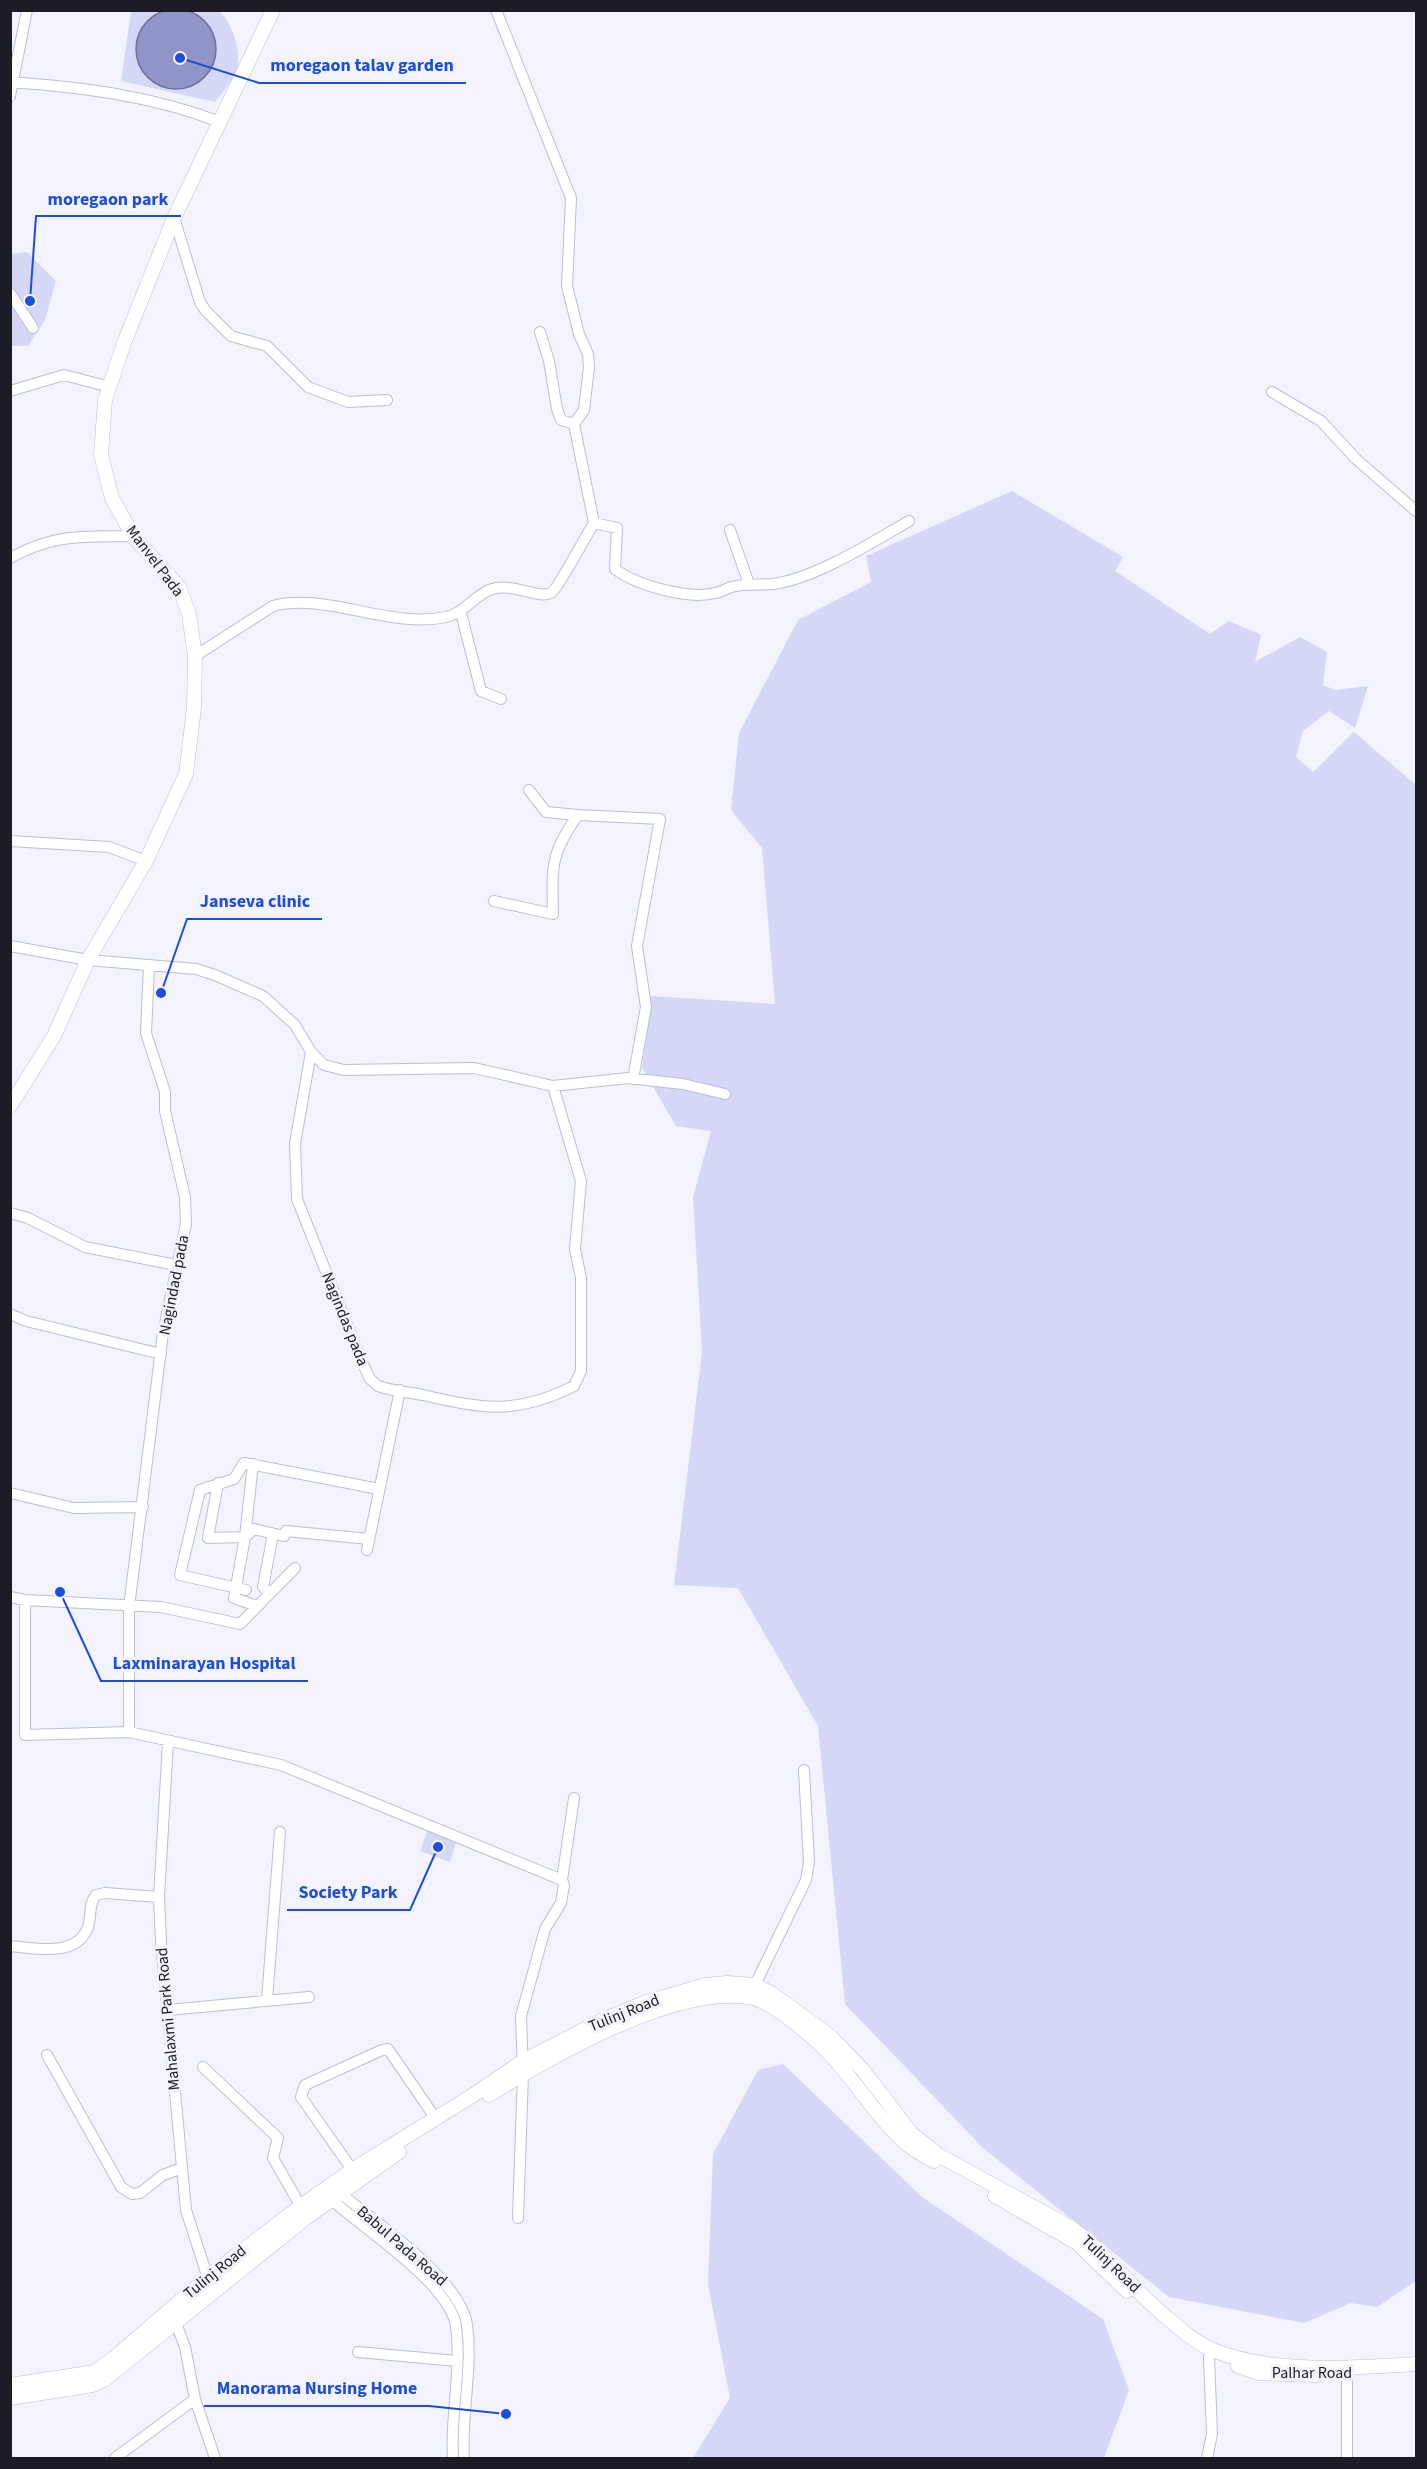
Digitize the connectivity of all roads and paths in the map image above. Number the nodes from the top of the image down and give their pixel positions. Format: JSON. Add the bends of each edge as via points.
{"nodes":[{"id":1,"x":27,"y":10,"type":"edge"},
{"id":2,"x":273,"y":10,"type":"edge"},
{"id":3,"x":496,"y":10,"type":"edge"},
{"id":4,"x":12,"y":82,"type":"edge"},
{"id":5,"x":10,"y":96,"type":"edge"},
{"id":6,"x":220,"y":122,"type":"junction"},
{"id":7,"x":174,"y":218,"type":"junction"},
{"id":8,"x":10,"y":293,"type":"edge"},
{"id":9,"x":33,"y":328,"type":"dead end"},
{"id":10,"x":540,"y":332,"type":"dead end"},
{"id":11,"x":110,"y":387,"type":"junction"},
{"id":12,"x":10,"y":391,"type":"edge"},
{"id":13,"x":1272,"y":392,"type":"dead end"},
{"id":14,"x":387,"y":400,"type":"dead end"},
{"id":15,"x":573,"y":424,"type":"junction"},
{"id":16,"x":1416,"y":511,"type":"edge"},
{"id":17,"x":909,"y":521,"type":"dead end"},
{"id":18,"x":594,"y":523,"type":"junction"},
{"id":19,"x":730,"y":530,"type":"dead end"},
{"id":20,"x":133,"y":536,"type":"junction"},
{"id":21,"x":10,"y":558,"type":"edge"},
{"id":22,"x":749,"y":584,"type":"junction"},
{"id":23,"x":460,"y":613,"type":"junction"},
{"id":24,"x":195,"y":656,"type":"junction"},
{"id":25,"x":501,"y":699,"type":"dead end"},
{"id":26,"x":529,"y":790,"type":"dead end"},
{"id":27,"x":578,"y":815,"type":"junction"},
{"id":28,"x":10,"y":841,"type":"edge"},
{"id":29,"x":146,"y":861,"type":"junction"},
{"id":30,"x":494,"y":902,"type":"dead end"},
{"id":31,"x":10,"y":946,"type":"edge"},
{"id":32,"x":87,"y":960,"type":"junction"},
{"id":33,"x":149,"y":966,"type":"junction"},
{"id":34,"x":312,"y":1052,"type":"junction"},
{"id":35,"x":633,"y":1079,"type":"junction"},
{"id":36,"x":553,"y":1086,"type":"junction"},
{"id":37,"x":725,"y":1094,"type":"dead end"},
{"id":38,"x":10,"y":1106,"type":"edge"},
{"id":39,"x":10,"y":1213,"type":"edge"},
{"id":40,"x":176,"y":1265,"type":"junction"},
{"id":41,"x":10,"y":1314,"type":"edge"},
{"id":42,"x":161,"y":1354,"type":"junction"},
{"id":43,"x":400,"y":1390,"type":"junction"},
{"id":44,"x":253,"y":1464,"type":"junction"},
{"id":45,"x":218,"y":1483,"type":"junction"},
{"id":46,"x":379,"y":1489,"type":"junction"},
{"id":47,"x":10,"y":1493,"type":"edge"},
{"id":48,"x":143,"y":1507,"type":"junction"},
{"id":49,"x":273,"y":1534,"type":"junction"},
{"id":50,"x":245,"y":1538,"type":"junction"},
{"id":51,"x":295,"y":1568,"type":"dead end"},
{"id":52,"x":241,"y":1588,"type":"junction"},
{"id":53,"x":270,"y":1593,"type":"junction"},
{"id":54,"x":10,"y":1597,"type":"edge"},
{"id":55,"x":25,"y":1600,"type":"junction"},
{"id":56,"x":257,"y":1606,"type":"junction"},
{"id":57,"x":129,"y":1607,"type":"junction"},
{"id":58,"x":129,"y":1732,"type":"junction"},
{"id":59,"x":168,"y":1742,"type":"junction"},
{"id":60,"x":804,"y":1770,"type":"dead end"},
{"id":61,"x":574,"y":1798,"type":"dead end"},
{"id":62,"x":280,"y":1832,"type":"dead end"},
{"id":63,"x":562,"y":1880,"type":"junction"},
{"id":64,"x":159,"y":1897,"type":"junction"},
{"id":65,"x":10,"y":1946,"type":"edge"},
{"id":66,"x":752,"y":1991,"type":"junction"},
{"id":67,"x":309,"y":1997,"type":"dead end"},
{"id":68,"x":267,"y":2000,"type":"junction"},
{"id":69,"x":168,"y":2010,"type":"junction"},
{"id":70,"x":47,"y":2055,"type":"dead end"},
{"id":71,"x":202,"y":2067,"type":"dead end"},
{"id":72,"x":523,"y":2068,"type":"junction"},
{"id":73,"x":436,"y":2119,"type":"junction"},
{"id":74,"x":182,"y":2168,"type":"junction"},
{"id":75,"x":355,"y":2174,"type":"junction"},
{"id":76,"x":331,"y":2192,"type":"junction"},
{"id":77,"x":304,"y":2211,"type":"junction"},
{"id":78,"x":518,"y":2218,"type":"dead end"},
{"id":79,"x":208,"y":2277,"type":"junction"},
{"id":80,"x":212,"y":2291,"type":"junction"},
{"id":81,"x":169,"y":2310,"type":"junction"},
{"id":82,"x":177,"y":2323,"type":"junction"},
{"id":83,"x":358,"y":2352,"type":"dead end"},
{"id":84,"x":1211,"y":2354,"type":"junction"},
{"id":85,"x":457,"y":2361,"type":"junction"},
{"id":86,"x":1416,"y":2364,"type":"edge"},
{"id":87,"x":1347,"y":2370,"type":"junction"},
{"id":88,"x":1416,"y":2371,"type":"edge"},
{"id":89,"x":10,"y":2385,"type":"edge"},
{"id":90,"x":10,"y":2398,"type":"edge"},
{"id":91,"x":195,"y":2398,"type":"junction"},
{"id":92,"x":461,"y":2402,"type":"junction"},
{"id":93,"x":116,"y":2458,"type":"edge"},
{"id":94,"x":215,"y":2458,"type":"edge"},
{"id":95,"x":453,"y":2458,"type":"edge"},
{"id":96,"x":464,"y":2458,"type":"edge"},
{"id":97,"x":1207,"y":2458,"type":"edge"},
{"id":98,"x":1347,"y":2458,"type":"edge"}],
"edges":[{"from":1,"to":4,"type":"street"},
{"from":2,"to":6,"type":"main road","name":"Manvel Pada"},
{"from":3,"to":15,"type":"street","via":[[571,198],[567,286],[589,367],[584,410]]},
{"from":4,"to":5,"type":"street"},
{"from":4,"to":6,"type":"street","via":[[119,93]]},
{"from":6,"to":7,"type":"main road","name":"Manvel Pada"},
{"from":7,"to":11,"type":"main road","name":"Manvel Pada"},
{"from":7,"to":14,"type":"street","via":[[201,302],[231,336],[267,346],[308,387],[339,400]]},
{"from":8,"to":9,"type":"street"},
{"from":10,"to":15,"type":"street","via":[[557,409],[561,420]]},
{"from":11,"to":12,"type":"street","via":[[64,375]]},
{"from":11,"to":20,"type":"main road","name":"Manvel Pada","via":[[105,400],[101,455],[112,498]]},
{"from":13,"to":16,"type":"street","via":[[1321,421],[1356,459]]},
{"from":15,"to":18,"type":"street"},
{"from":17,"to":22,"type":"street","via":[[855,553],[806,573],[774,584]]},
{"from":18,"to":22,"type":"street","via":[[617,528],[615,569],[627,579],[694,596]]},
{"from":18,"to":23,"type":"street","via":[[551,593],[495,588]]},
{"from":19,"to":22,"type":"street"},
{"from":20,"to":21,"type":"street","via":[[65,536]]},
{"from":20,"to":24,"type":"main road","name":"Manvel Pada","via":[[179,586],[189,614]]},
{"from":23,"to":24,"type":"street","via":[[444,618],[387,617],[334,607],[283,604],[273,606]]},
{"from":23,"to":25,"type":"street","via":[[481,691]]},
{"from":24,"to":29,"type":"main road","name":"Manvel Pada","via":[[186,774]]},
{"from":26,"to":27,"type":"street","via":[[546,812]]},
{"from":27,"to":30,"type":"street","via":[[561,839],[552,863],[553,914]]},
{"from":27,"to":35,"type":"street","via":[[660,819],[637,946],[646,1006]]},
{"from":28,"to":29,"type":"street","via":[[109,847]]},
{"from":29,"to":32,"type":"main road","name":"Manvel Pada"},
{"from":31,"to":32,"type":"street"},
{"from":32,"to":33,"type":"street"},
{"from":32,"to":38,"type":"main road","name":"Manvel Pada","via":[[60,1025]]},
{"from":33,"to":34,"type":"street","via":[[196,969],[263,996],[295,1025]]},
{"from":33,"to":40,"type":"street","name":"Nagindad pada","via":[[146,1033],[165,1092],[165,1110],[185,1197],[186,1224]]},
{"from":34,"to":36,"type":"street","via":[[324,1065],[344,1070],[474,1068]]},
{"from":34,"to":43,"type":"street","name":"Nagindas pada","via":[[295,1144],[297,1199],[370,1379],[378,1386]]},
{"from":35,"to":36,"type":"street"},
{"from":35,"to":37,"type":"street","via":[[683,1084]]},
{"from":36,"to":43,"type":"street","name":"Nagindas pada","via":[[581,1181],[575,1249],[581,1278],[581,1371],[574,1386],[544,1401],[493,1407]]},
{"from":39,"to":40,"type":"street","via":[[85,1247]]},
{"from":40,"to":42,"type":"street","name":"Nagindad pada"},
{"from":41,"to":42,"type":"street"},
{"from":42,"to":48,"type":"street","name":"Nagindad pada"},
{"from":43,"to":46,"type":"street"},
{"from":44,"to":45,"type":"street","via":[[244,1462],[234,1479]]},
{"from":44,"to":46,"type":"street"},
{"from":44,"to":50,"type":"street"},
{"from":45,"to":50,"type":"street","via":[[208,1538]]},
{"from":45,"to":52,"type":"street","via":[[200,1490],[180,1575]]},
{"from":46,"to":49,"type":"street","via":[[368,1545],[286,1531],[284,1536]]},
{"from":47,"to":48,"type":"street","via":[[74,1508]]},
{"from":48,"to":57,"type":"street","name":"Nagindad pada"},
{"from":49,"to":50,"type":"street","via":[[254,1529]]},
{"from":49,"to":53,"type":"street","via":[[263,1587]]},
{"from":50,"to":52,"type":"street"},
{"from":51,"to":53,"type":"street"},
{"from":52,"to":56,"type":"street","via":[[234,1598]]},
{"from":53,"to":56,"type":"street"},
{"from":54,"to":55,"type":"street"},
{"from":55,"to":57,"type":"street"},
{"from":55,"to":58,"type":"street","via":[[25,1735]]},
{"from":56,"to":57,"type":"street","via":[[240,1624],[161,1607]]},
{"from":57,"to":58,"type":"street","name":"Nagindad pada"},
{"from":58,"to":59,"type":"street"},
{"from":59,"to":63,"type":"street","via":[[280,1765]]},
{"from":59,"to":64,"type":"street","name":"Mahalaxmi Park Road"},
{"from":60,"to":66,"type":"street","via":[[807,1880]]},
{"from":61,"to":63,"type":"street"},
{"from":62,"to":68,"type":"street"},
{"from":63,"to":72,"type":"street","via":[[561,1903],[545,1929],[523,2006]]},
{"from":64,"to":65,"type":"street","via":[[96,1895],[88,1928],[75,1943],[57,1949]]},
{"from":64,"to":69,"type":"street","name":"Mahalaxmi Park Road"},
{"from":66,"to":72,"type":"main road","name":"Tulinj Road","via":[[667,2005]]},
{"from":66,"to":84,"type":"main road","name":"Tulinj Road","via":[[827,2052],[906,2144],[1077,2243],[1171,2331]]},
{"from":67,"to":68,"type":"street"},
{"from":68,"to":69,"type":"street"},
{"from":69,"to":74,"type":"street","name":"Mahalaxmi Park Road"},
{"from":70,"to":74,"type":"street","via":[[121,2187],[140,2193],[163,2175]]},
{"from":71,"to":77,"type":"street","via":[[278,2138],[273,2158]]},
{"from":72,"to":73,"type":"main road","name":"Tulinj Road"},
{"from":72,"to":75,"type":"main road","name":"Tulinj Road"},
{"from":72,"to":78,"type":"street"},
{"from":73,"to":75,"type":"main road","name":"Tulinj Road"},
{"from":73,"to":75,"type":"street","via":[[388,2049],[305,2085],[301,2097]]},
{"from":74,"to":79,"type":"street","name":"Mahalaxmi Park Road","via":[[186,2210]]},
{"from":75,"to":76,"type":"main road","name":"Tulinj Road"},
{"from":76,"to":77,"type":"main road","name":"Tulinj Road"},
{"from":76,"to":85,"type":"street","name":"Babul Pada Road","via":[[444,2297],[456,2326]]},
{"from":76,"to":92,"type":"street","name":"Babul Pada Road","via":[[422,2261],[453,2290],[463,2306],[467,2325]]},
{"from":77,"to":79,"type":"main road","name":"Tulinj Road"},
{"from":77,"to":80,"type":"main road","name":"Tulinj Road"},
{"from":79,"to":80,"type":"street","name":"Mahalaxmi Park Road"},
{"from":79,"to":81,"type":"main road","name":"Tulinj Road"},
{"from":80,"to":82,"type":"main road","name":"Tulinj Road"},
{"from":81,"to":82,"type":"street"},
{"from":81,"to":89,"type":"main road","name":"Tulinj Road","via":[[94,2372]]},
{"from":82,"to":90,"type":"main road","name":"Tulinj Road","via":[[93,2385]]},
{"from":82,"to":91,"type":"street"},
{"from":83,"to":85,"type":"street"},
{"from":84,"to":87,"type":"main road","name":"Palhar Road","via":[[1258,2373]]},
{"from":84,"to":97,"type":"street","via":[[1212,2434]]},
{"from":85,"to":92,"type":"street","name":"Babul Pada Road"},
{"from":86,"to":87,"type":"main road","name":"Palhar Road"},
{"from":87,"to":88,"type":"main road","name":"Palhar Road"},
{"from":87,"to":98,"type":"street"},
{"from":91,"to":93,"type":"street"},
{"from":91,"to":94,"type":"street"},
{"from":92,"to":95,"type":"street","name":"Babul Pada Road"},
{"from":92,"to":96,"type":"street","name":"Babul Pada Road"}]}
